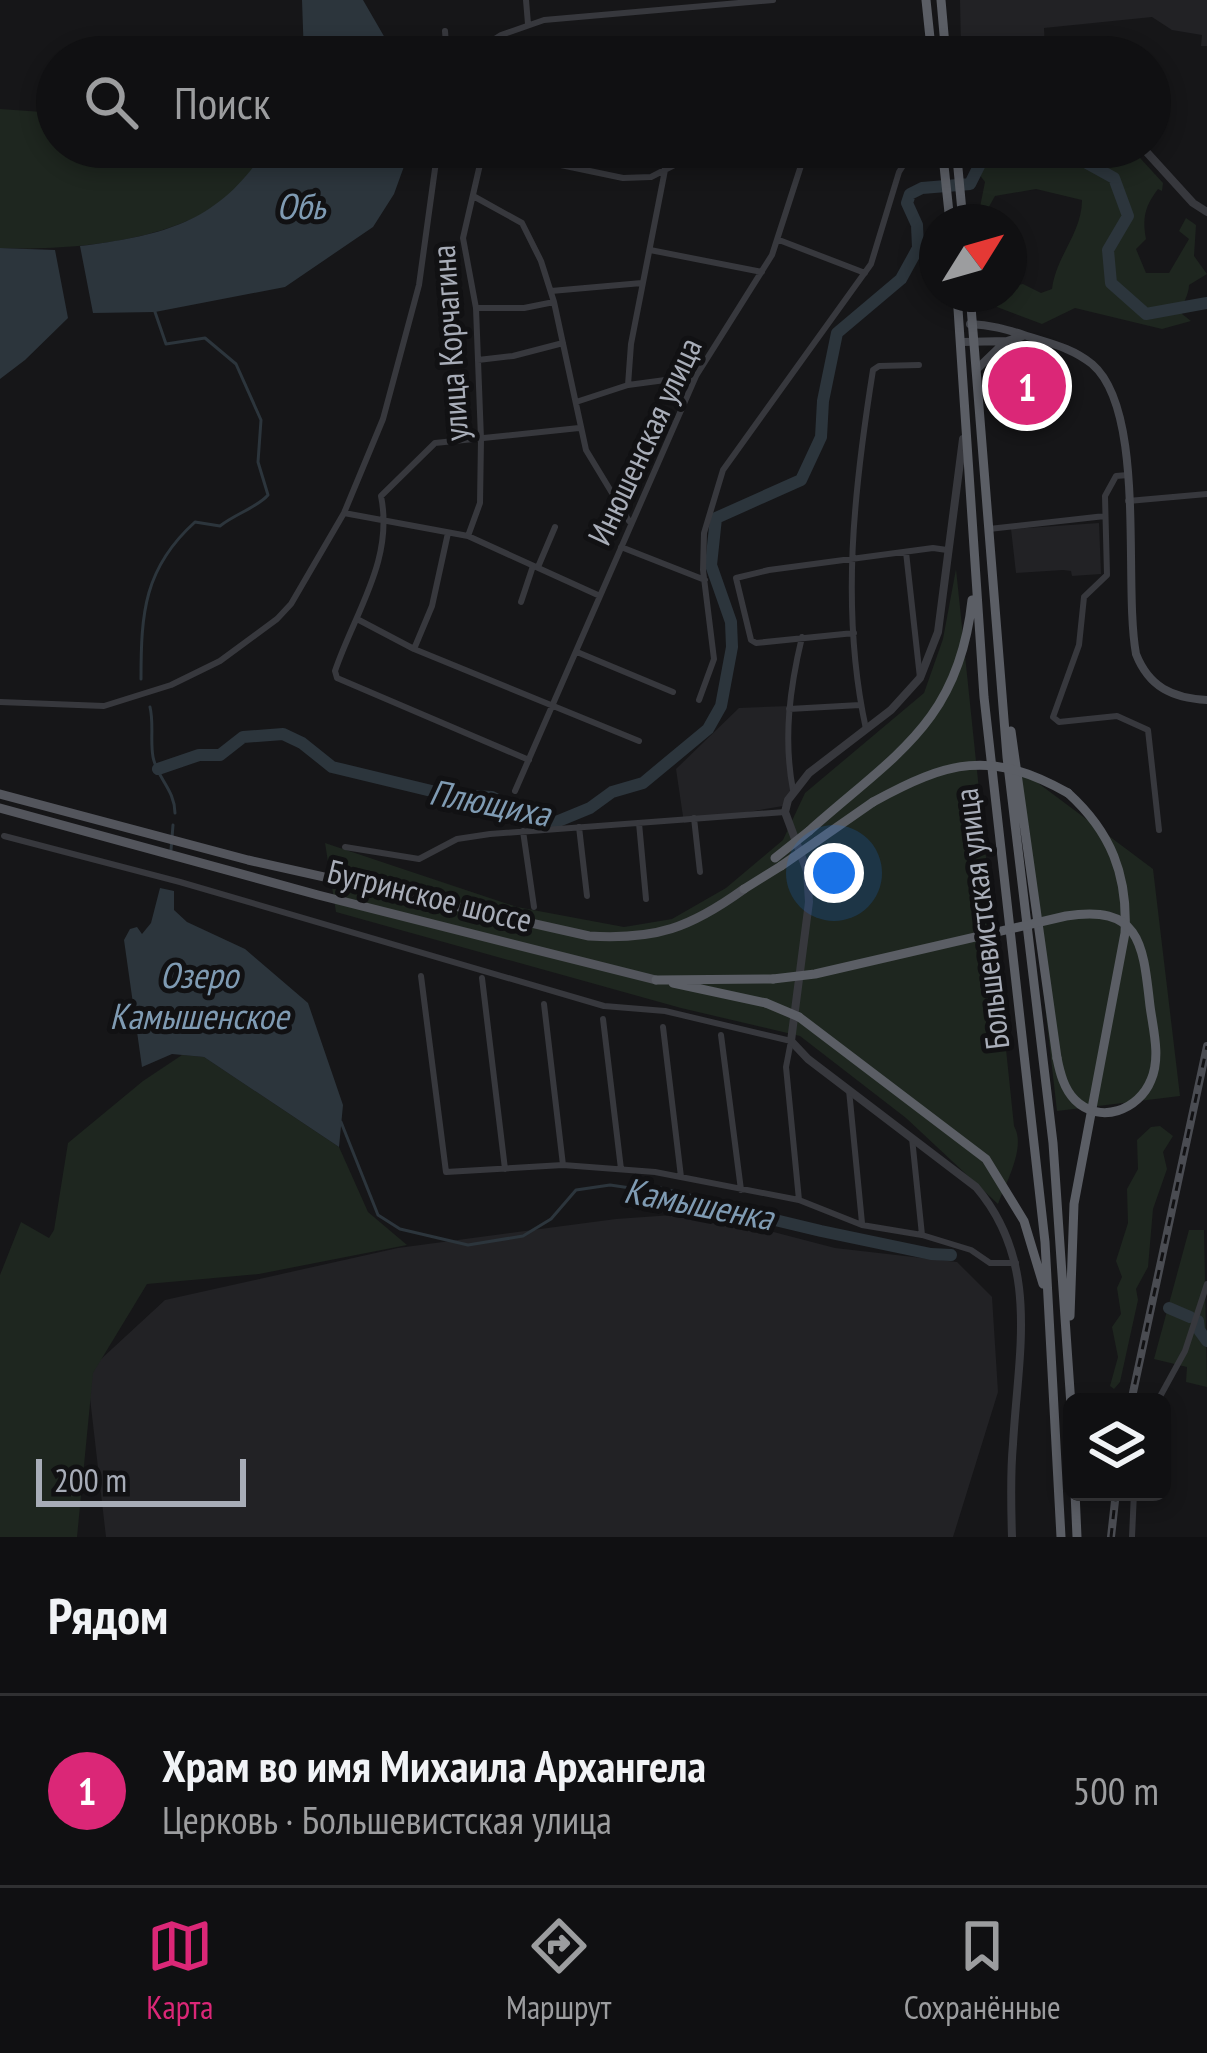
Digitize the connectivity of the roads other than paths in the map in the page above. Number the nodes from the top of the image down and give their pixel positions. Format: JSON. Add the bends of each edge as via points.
{"nodes":[{"id":1,"x":526,"y":0,"type":"edge"},
{"id":2,"x":773,"y":0,"type":"edge"},
{"id":3,"x":926,"y":0,"type":"edge"},
{"id":4,"x":941,"y":0,"type":"edge"},
{"id":5,"x":528,"y":24,"type":"junction"},
{"id":6,"x":445,"y":32,"type":"dead end"},
{"id":7,"x":445,"y":36,"type":"edge"},
{"id":8,"x":502,"y":36,"type":"edge"},
{"id":9,"x":929,"y":36,"type":"edge"},
{"id":10,"x":944,"y":36,"type":"edge"},
{"id":11,"x":435,"y":168,"type":"edge"},
{"id":12,"x":481,"y":168,"type":"edge"},
{"id":13,"x":577,"y":168,"type":"edge"},
{"id":14,"x":669,"y":168,"type":"edge"},
{"id":15,"x":801,"y":168,"type":"edge"},
{"id":16,"x":902,"y":168,"type":"edge"},
{"id":17,"x":944,"y":168,"type":"edge"},
{"id":18,"x":958,"y":168,"type":"edge"},
{"id":19,"x":1161,"y":168,"type":"edge"},
{"id":20,"x":665,"y":170,"type":"junction"},
{"id":21,"x":475,"y":197,"type":"junction"},
{"id":22,"x":948,"y":204,"type":"edge"},
{"id":23,"x":962,"y":204,"type":"edge"},
{"id":24,"x":1207,"y":212,"type":"edge"},
{"id":25,"x":779,"y":240,"type":"junction"},
{"id":26,"x":650,"y":250,"type":"junction"},
{"id":27,"x":762,"y":272,"type":"junction"},
{"id":28,"x":865,"y":273,"type":"junction"},
{"id":29,"x":643,"y":284,"type":"junction"},
{"id":30,"x":551,"y":291,"type":"junction"},
{"id":31,"x":554,"y":302,"type":"junction"},
{"id":32,"x":476,"y":308,"type":"junction"},
{"id":33,"x":959,"y":312,"type":"edge"},
{"id":34,"x":972,"y":312,"type":"edge"},
{"id":35,"x":980,"y":312,"type":"edge"},
{"id":36,"x":973,"y":324,"type":"junction"},
{"id":37,"x":960,"y":325,"type":"junction"},
{"id":38,"x":990,"y":325,"type":"junction"},
{"id":39,"x":1024,"y":335,"type":"junction"},
{"id":40,"x":1007,"y":341,"type":"junction"},
{"id":41,"x":968,"y":342,"type":"junction"},
{"id":42,"x":563,"y":343,"type":"junction"},
{"id":43,"x":478,"y":360,"type":"junction"},
{"id":44,"x":919,"y":365,"type":"dead end"},
{"id":45,"x":976,"y":370,"type":"junction"},
{"id":46,"x":696,"y":376,"type":"junction"},
{"id":47,"x":628,"y":385,"type":"junction"},
{"id":48,"x":576,"y":402,"type":"junction"},
{"id":49,"x":966,"y":422,"type":"junction"},
{"id":50,"x":579,"y":428,"type":"junction"},
{"id":51,"x":481,"y":440,"type":"junction"},
{"id":52,"x":1128,"y":475,"type":"junction"},
{"id":53,"x":1207,"y":494,"type":"edge"},
{"id":54,"x":1129,"y":501,"type":"junction"},
{"id":55,"x":344,"y":512,"type":"junction"},
{"id":56,"x":1105,"y":517,"type":"junction"},
{"id":57,"x":384,"y":522,"type":"junction"},
{"id":58,"x":630,"y":522,"type":"junction"},
{"id":59,"x":555,"y":527,"type":"dead end"},
{"id":60,"x":988,"y":529,"type":"junction"},
{"id":61,"x":448,"y":533,"type":"junction"},
{"id":62,"x":469,"y":536,"type":"junction"},
{"id":63,"x":622,"y":547,"type":"junction"},
{"id":64,"x":946,"y":550,"type":"junction"},
{"id":65,"x":906,"y":552,"type":"junction"},
{"id":66,"x":850,"y":560,"type":"junction"},
{"id":67,"x":536,"y":566,"type":"junction"},
{"id":68,"x":975,"y":570,"type":"junction"},
{"id":69,"x":705,"y":580,"type":"junction"},
{"id":70,"x":600,"y":596,"type":"junction"},
{"id":71,"x":520,"y":602,"type":"dead end"},
{"id":72,"x":357,"y":619,"type":"junction"},
{"id":73,"x":854,"y":633,"type":"junction"},
{"id":74,"x":802,"y":637,"type":"junction"},
{"id":75,"x":998,"y":646,"type":"junction"},
{"id":76,"x":414,"y":649,"type":"junction"},
{"id":77,"x":577,"y":652,"type":"junction"},
{"id":78,"x":920,"y":678,"type":"junction"},
{"id":79,"x":673,"y":692,"type":"dead end"},
{"id":80,"x":699,"y":700,"type":"dead end"},
{"id":81,"x":1207,"y":700,"type":"edge"},
{"id":82,"x":0,"y":702,"type":"edge"},
{"id":83,"x":554,"y":705,"type":"junction"},
{"id":84,"x":860,"y":705,"type":"junction"},
{"id":85,"x":789,"y":709,"type":"junction"},
{"id":86,"x":866,"y":729,"type":"junction"},
{"id":87,"x":639,"y":741,"type":"dead end"},
{"id":88,"x":529,"y":760,"type":"junction"},
{"id":89,"x":793,"y":790,"type":"junction"},
{"id":90,"x":515,"y":791,"type":"dead end"},
{"id":91,"x":0,"y":794,"type":"edge"},
{"id":92,"x":0,"y":808,"type":"edge"},
{"id":93,"x":785,"y":812,"type":"junction"},
{"id":94,"x":694,"y":818,"type":"junction"},
{"id":95,"x":639,"y":823,"type":"junction"},
{"id":96,"x":579,"y":827,"type":"junction"},
{"id":97,"x":1160,"y":830,"type":"dead end"},
{"id":98,"x":523,"y":831,"type":"junction"},
{"id":99,"x":4,"y":836,"type":"dead end"},
{"id":100,"x":345,"y":847,"type":"dead end"},
{"id":101,"x":778,"y":862,"type":"junction"},
{"id":102,"x":700,"y":872,"type":"dead end"},
{"id":103,"x":744,"y":889,"type":"joint"},
{"id":104,"x":587,"y":896,"type":"dead end"},
{"id":105,"x":646,"y":899,"type":"dead end"},
{"id":106,"x":534,"y":907,"type":"dead end"},
{"id":107,"x":421,"y":976,"type":"dead end"},
{"id":108,"x":482,"y":977,"type":"dead end"},
{"id":109,"x":656,"y":980,"type":"junction"},
{"id":110,"x":544,"y":1004,"type":"dead end"},
{"id":111,"x":603,"y":1019,"type":"dead end"},
{"id":112,"x":663,"y":1028,"type":"dead end"},
{"id":113,"x":722,"y":1035,"type":"dead end"},
{"id":114,"x":791,"y":1041,"type":"junction"},
{"id":115,"x":849,"y":1090,"type":"junction"},
{"id":116,"x":912,"y":1138,"type":"junction"},
{"id":117,"x":563,"y":1165,"type":"junction"},
{"id":118,"x":505,"y":1169,"type":"junction"},
{"id":119,"x":621,"y":1169,"type":"junction"},
{"id":120,"x":681,"y":1177,"type":"junction"},
{"id":121,"x":741,"y":1190,"type":"junction"},
{"id":122,"x":799,"y":1200,"type":"junction"},
{"id":123,"x":862,"y":1225,"type":"junction"},
{"id":124,"x":922,"y":1235,"type":"junction"},
{"id":125,"x":1016,"y":1263,"type":"junction"},
{"id":126,"x":1207,"y":1284,"type":"edge"},
{"id":127,"x":1049,"y":1319,"type":"junction"},
{"id":128,"x":1067,"y":1345,"type":"junction"},
{"id":129,"x":1070,"y":1393,"type":"edge"},
{"id":130,"x":1161,"y":1393,"type":"edge"},
{"id":131,"x":1075,"y":1501,"type":"edge"},
{"id":132,"x":1134,"y":1501,"type":"edge"},
{"id":133,"x":1012,"y":1537,"type":"edge"},
{"id":134,"x":1061,"y":1537,"type":"edge"},
{"id":135,"x":1076,"y":1537,"type":"edge"},
{"id":136,"x":1132,"y":1537,"type":"edge"}],
"edges":[{"from":1,"to":5,"type":"street"},
{"from":2,"to":5,"type":"street"},
{"from":3,"to":9,"type":"highway"},
{"from":4,"to":10,"type":"highway"},
{"from":5,"to":8,"type":"street"},
{"from":6,"to":7,"type":"street"},
{"from":11,"to":55,"type":"street","via":[[400,363]]},
{"from":12,"to":21,"type":"street","name":"улица Корчагина"},
{"from":13,"to":20,"type":"street","via":[[622,178]]},
{"from":14,"to":20,"type":"street"},
{"from":15,"to":25,"type":"street","name":"Инюшенская улица"},
{"from":16,"to":28,"type":"street"},
{"from":17,"to":22,"type":"highway"},
{"from":18,"to":23,"type":"highway"},
{"from":19,"to":24,"type":"street"},
{"from":20,"to":26,"type":"street"},
{"from":21,"to":30,"type":"street","via":[[522,223]]},
{"from":21,"to":32,"type":"street","name":"улица Корчагина","via":[[463,238]]},
{"from":25,"to":27,"type":"street","name":"Инюшенская улица"},
{"from":25,"to":28,"type":"street"},
{"from":26,"to":27,"type":"street"},
{"from":26,"to":29,"type":"street"},
{"from":27,"to":46,"type":"street","name":"Инюшенская улица"},
{"from":28,"to":69,"type":"street","via":[[723,470],[704,533]]},
{"from":29,"to":30,"type":"street"},
{"from":29,"to":47,"type":"street"},
{"from":30,"to":31,"type":"street"},
{"from":31,"to":32,"type":"street"},
{"from":31,"to":42,"type":"street"},
{"from":32,"to":43,"type":"street","name":"улица Корчагина"},
{"from":33,"to":37,"type":"highway","name":"Большевистская улица"},
{"from":34,"to":36,"type":"highway","name":"Большевистская улица"},
{"from":35,"to":38,"type":"main road"},
{"from":36,"to":37,"type":"main road"},
{"from":36,"to":38,"type":"main road"},
{"from":36,"to":41,"type":"highway","name":"Большевистская улица"},
{"from":37,"to":41,"type":"highway","name":"Большевистская улица"},
{"from":38,"to":39,"type":"main road"},
{"from":39,"to":40,"type":"main road"},
{"from":39,"to":52,"type":"main road","via":[[1079,355],[1109,385]]},
{"from":40,"to":41,"type":"main road"},
{"from":40,"to":45,"type":"main road"},
{"from":41,"to":45,"type":"highway","name":"Большевистская улица"},
{"from":41,"to":49,"type":"highway","name":"Большевистская улица"},
{"from":42,"to":43,"type":"street"},
{"from":42,"to":48,"type":"street"},
{"from":43,"to":51,"type":"street","name":"улица Корчагина"},
{"from":44,"to":66,"type":"street","via":[[873,370]]},
{"from":45,"to":60,"type":"highway","name":"Большевистская улица"},
{"from":46,"to":47,"type":"street"},
{"from":46,"to":58,"type":"street","name":"Инюшенская улица"},
{"from":47,"to":48,"type":"street"},
{"from":48,"to":50,"type":"street"},
{"from":49,"to":64,"type":"street"},
{"from":49,"to":68,"type":"highway","name":"Большевистская улица"},
{"from":50,"to":51,"type":"street"},
{"from":50,"to":58,"type":"street"},
{"from":51,"to":57,"type":"street","via":[[427,447],[381,496]]},
{"from":51,"to":62,"type":"street","name":"улица Корчагина","via":[[480,503]]},
{"from":52,"to":54,"type":"main road"},
{"from":52,"to":56,"type":"street","via":[[1109,485]]},
{"from":53,"to":54,"type":"street"},
{"from":54,"to":81,"type":"main road","via":[[1140,663],[1163,690]]},
{"from":55,"to":57,"type":"street"},
{"from":55,"to":82,"type":"street","via":[[291,604],[220,661],[104,706]]},
{"from":56,"to":60,"type":"street"},
{"from":56,"to":97,"type":"street","via":[[1107,575],[1084,597],[1078,645],[1053,714],[1059,722],[1117,716],[1148,730]]},
{"from":57,"to":61,"type":"street"},
{"from":57,"to":72,"type":"street","via":[[382,555]]},
{"from":58,"to":63,"type":"street","name":"Инюшенская улица"},
{"from":59,"to":67,"type":"street"},
{"from":60,"to":75,"type":"highway","name":"Большевистская улица"},
{"from":61,"to":62,"type":"street"},
{"from":61,"to":76,"type":"street"},
{"from":62,"to":67,"type":"street"},
{"from":63,"to":69,"type":"street"},
{"from":63,"to":70,"type":"street","name":"Инюшенская улица"},
{"from":64,"to":65,"type":"street"},
{"from":64,"to":78,"type":"street","via":[[938,632]]},
{"from":65,"to":66,"type":"street"},
{"from":65,"to":78,"type":"street"},
{"from":66,"to":73,"type":"street"},
{"from":66,"to":74,"type":"street","via":[[736,578],[751,640]]},
{"from":67,"to":70,"type":"street"},
{"from":67,"to":71,"type":"street"},
{"from":68,"to":101,"type":"highway","bridge":true,"via":[[962,655],[936,714]]},
{"from":68,"to":127,"type":"highway","name":"Большевистская улица"},
{"from":69,"to":80,"type":"street","via":[[714,659]]},
{"from":70,"to":77,"type":"street","name":"Инюшенская улица"},
{"from":72,"to":76,"type":"street"},
{"from":72,"to":88,"type":"street","via":[[337,677]]},
{"from":73,"to":74,"type":"street"},
{"from":73,"to":84,"type":"street"},
{"from":74,"to":85,"type":"street"},
{"from":75,"to":109,"type":"highway","bridge":true,"via":[[1057,1058],[1080,1105],[1105,1113],[1126,1108],[1150,1084],[1156,1061],[1143,951],[1113,916],[1066,916],[815,974]]},
{"from":75,"to":128,"type":"highway","name":"Большевистская улица"},
{"from":76,"to":83,"type":"street"},
{"from":77,"to":79,"type":"street"},
{"from":77,"to":83,"type":"street","name":"Инюшенская улица"},
{"from":78,"to":86,"type":"street"},
{"from":83,"to":87,"type":"street"},
{"from":83,"to":88,"type":"street","name":"Инюшенская улица"},
{"from":84,"to":85,"type":"street"},
{"from":84,"to":86,"type":"street"},
{"from":85,"to":89,"type":"street"},
{"from":86,"to":89,"type":"street"},
{"from":88,"to":90,"type":"street","name":"Инюшенская улица"},
{"from":89,"to":93,"type":"street"},
{"from":91,"to":103,"type":"main road","via":[[590,937],[664,934]]},
{"from":92,"to":109,"type":"main road","name":"Бугринское шоссе"},
{"from":93,"to":94,"type":"street"},
{"from":93,"to":114,"type":"street","via":[[807,871],[809,902]]},
{"from":94,"to":95,"type":"street"},
{"from":94,"to":102,"type":"street"},
{"from":95,"to":96,"type":"street"},
{"from":95,"to":105,"type":"street"},
{"from":96,"to":98,"type":"street"},
{"from":96,"to":104,"type":"street"},
{"from":98,"to":100,"type":"street","via":[[457,838],[419,859]]},
{"from":98,"to":106,"type":"street"},
{"from":99,"to":114,"type":"street","via":[[604,1006],[665,1011]]},
{"from":101,"to":103,"type":"highway"},
{"from":101,"to":128,"type":"highway","bridge":true,"via":[[911,782],[984,764],[1015,768],[1068,793],[1108,839],[1126,901],[1125,933],[1074,1204]]},
{"from":107,"to":118,"type":"street","via":[[446,1172]]},
{"from":108,"to":118,"type":"street"},
{"from":109,"to":127,"type":"highway","bridge":true,"via":[[799,1017],[986,1159],[1024,1220]]},
{"from":110,"to":117,"type":"street"},
{"from":111,"to":119,"type":"street"},
{"from":112,"to":120,"type":"street"},
{"from":113,"to":121,"type":"street"},
{"from":114,"to":115,"type":"street"},
{"from":114,"to":122,"type":"street","via":[[786,1067]]},
{"from":115,"to":116,"type":"street"},
{"from":115,"to":123,"type":"street"},
{"from":116,"to":124,"type":"street"},
{"from":116,"to":125,"type":"street","via":[[997,1211]]},
{"from":117,"to":118,"type":"street"},
{"from":117,"to":119,"type":"street"},
{"from":119,"to":120,"type":"street"},
{"from":120,"to":121,"type":"street"},
{"from":121,"to":122,"type":"street"},
{"from":122,"to":123,"type":"street"},
{"from":123,"to":124,"type":"street"},
{"from":124,"to":125,"type":"street","via":[[990,1263]]},
{"from":125,"to":133,"type":"street","via":[[1023,1351]]},
{"from":126,"to":130,"type":"street"},
{"from":127,"to":134,"type":"highway","name":"Большевистская улица"},
{"from":128,"to":129,"type":"highway","name":"Большевистская улица"},
{"from":131,"to":135,"type":"highway"},
{"from":132,"to":136,"type":"street"}]}
